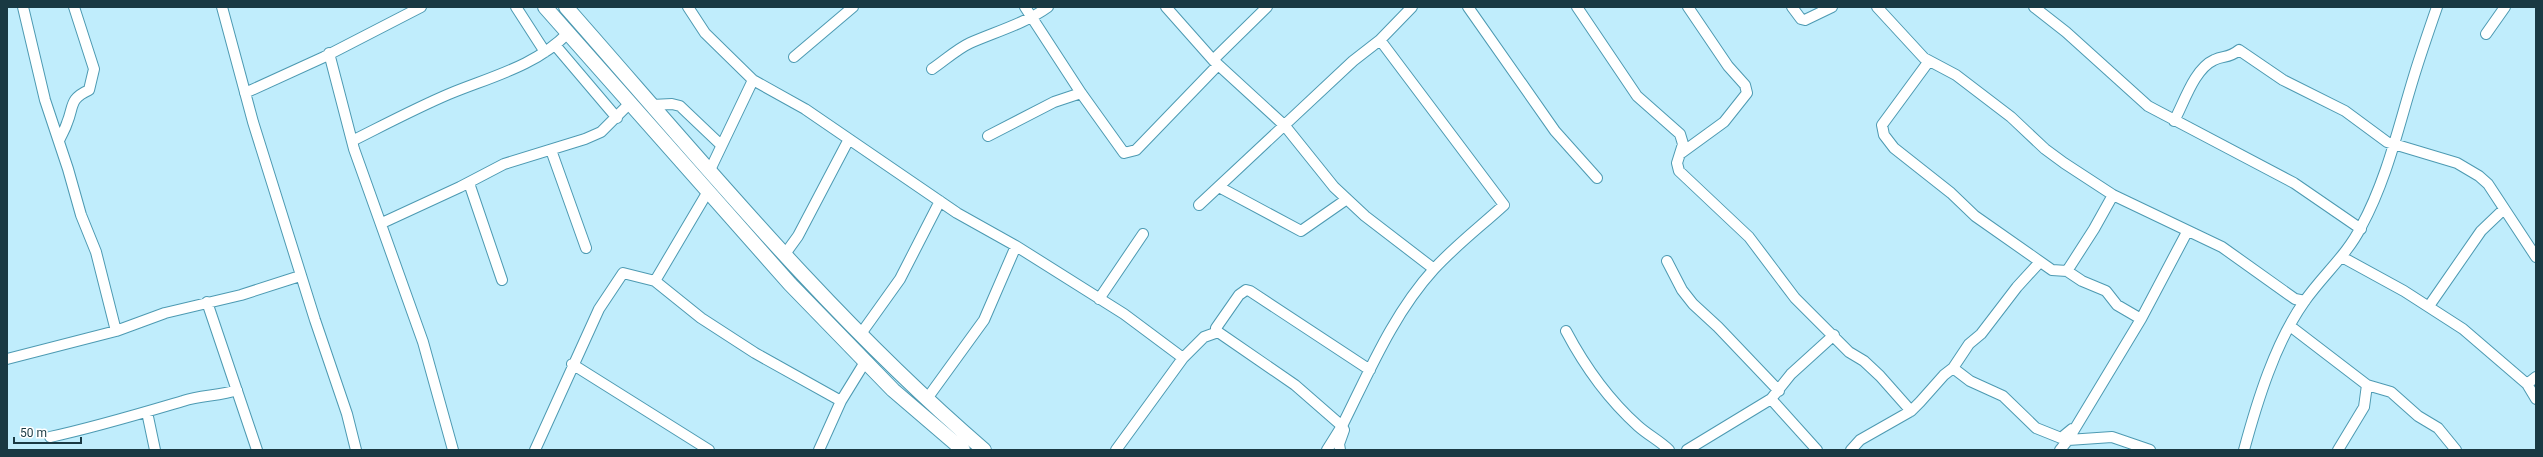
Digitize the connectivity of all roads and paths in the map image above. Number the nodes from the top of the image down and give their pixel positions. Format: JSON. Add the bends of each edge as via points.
{"nodes":[{"id":1,"x":23,"y":7,"type":"edge"},
{"id":2,"x":74,"y":7,"type":"edge"},
{"id":3,"x":222,"y":7,"type":"edge"},
{"id":4,"x":421,"y":7,"type":"edge"},
{"id":5,"x":516,"y":7,"type":"edge"},
{"id":6,"x":545,"y":7,"type":"edge"},
{"id":7,"x":566,"y":7,"type":"edge"},
{"id":8,"x":688,"y":7,"type":"edge"},
{"id":9,"x":853,"y":7,"type":"edge"},
{"id":10,"x":1025,"y":7,"type":"edge"},
{"id":11,"x":1048,"y":7,"type":"edge"},
{"id":12,"x":1166,"y":7,"type":"edge"},
{"id":13,"x":1267,"y":7,"type":"edge"},
{"id":14,"x":1412,"y":7,"type":"edge"},
{"id":15,"x":1468,"y":7,"type":"edge"},
{"id":16,"x":1577,"y":7,"type":"edge"},
{"id":17,"x":1688,"y":7,"type":"edge"},
{"id":18,"x":1792,"y":7,"type":"edge"},
{"id":19,"x":1832,"y":7,"type":"edge"},
{"id":20,"x":1877,"y":7,"type":"edge"},
{"id":21,"x":2034,"y":7,"type":"edge"},
{"id":22,"x":2437,"y":7,"type":"edge"},
{"id":23,"x":2505,"y":7,"type":"edge"},
{"id":24,"x":1033,"y":18,"type":"junction"},
{"id":25,"x":568,"y":33,"type":"junction"},
{"id":26,"x":2486,"y":34,"type":"dead end"},
{"id":27,"x":1380,"y":40,"type":"junction"},
{"id":28,"x":555,"y":45,"type":"junction"},
{"id":29,"x":545,"y":52,"type":"junction"},
{"id":30,"x":329,"y":53,"type":"junction"},
{"id":31,"x":794,"y":57,"type":"dead end"},
{"id":32,"x":1930,"y":61,"type":"junction"},
{"id":33,"x":1216,"y":62,"type":"junction"},
{"id":34,"x":932,"y":69,"type":"dead end"},
{"id":35,"x":753,"y":80,"type":"junction"},
{"id":36,"x":245,"y":93,"type":"junction"},
{"id":37,"x":1081,"y":93,"type":"junction"},
{"id":38,"x":629,"y":104,"type":"junction"},
{"id":39,"x":652,"y":105,"type":"junction"},
{"id":40,"x":617,"y":118,"type":"junction"},
{"id":41,"x":2174,"y":121,"type":"junction"},
{"id":42,"x":1285,"y":126,"type":"junction"},
{"id":43,"x":988,"y":136,"type":"dead end"},
{"id":44,"x":849,"y":139,"type":"junction"},
{"id":45,"x":59,"y":141,"type":"junction"},
{"id":46,"x":352,"y":141,"type":"junction"},
{"id":47,"x":2396,"y":142,"type":"junction"},
{"id":48,"x":721,"y":145,"type":"junction"},
{"id":49,"x":551,"y":150,"type":"junction"},
{"id":50,"x":1680,"y":154,"type":"junction"},
{"id":51,"x":710,"y":170,"type":"junction"},
{"id":52,"x":1597,"y":178,"type":"dead end"},
{"id":53,"x":469,"y":183,"type":"junction"},
{"id":54,"x":1219,"y":187,"type":"junction"},
{"id":55,"x":707,"y":193,"type":"junction"},
{"id":56,"x":2113,"y":195,"type":"junction"},
{"id":57,"x":1347,"y":199,"type":"junction"},
{"id":58,"x":940,"y":201,"type":"junction"},
{"id":59,"x":1199,"y":205,"type":"dead end"},
{"id":60,"x":2504,"y":209,"type":"junction"},
{"id":61,"x":382,"y":223,"type":"junction"},
{"id":62,"x":2361,"y":229,"type":"junction"},
{"id":63,"x":2187,"y":232,"type":"junction"},
{"id":64,"x":1143,"y":234,"type":"dead end"},
{"id":65,"x":1016,"y":246,"type":"junction"},
{"id":66,"x":586,"y":248,"type":"dead end"},
{"id":67,"x":785,"y":254,"type":"junction"},
{"id":68,"x":2342,"y":257,"type":"junction"},
{"id":69,"x":2536,"y":257,"type":"edge"},
{"id":70,"x":1667,"y":261,"type":"dead end"},
{"id":71,"x":2039,"y":263,"type":"junction"},
{"id":72,"x":1434,"y":269,"type":"junction"},
{"id":73,"x":2067,"y":271,"type":"junction"},
{"id":74,"x":300,"y":276,"type":"junction"},
{"id":75,"x":502,"y":280,"type":"dead end"},
{"id":76,"x":655,"y":281,"type":"junction"},
{"id":77,"x":1099,"y":299,"type":"junction"},
{"id":78,"x":2300,"y":300,"type":"junction"},
{"id":79,"x":207,"y":302,"type":"junction"},
{"id":80,"x":2430,"y":306,"type":"junction"},
{"id":81,"x":2141,"y":320,"type":"junction"},
{"id":82,"x":2290,"y":326,"type":"junction"},
{"id":83,"x":116,"y":331,"type":"junction"},
{"id":84,"x":1566,"y":331,"type":"dead end"},
{"id":85,"x":1218,"y":332,"type":"junction"},
{"id":86,"x":860,"y":335,"type":"junction"},
{"id":87,"x":1834,"y":335,"type":"junction"},
{"id":88,"x":1183,"y":358,"type":"junction"},
{"id":89,"x":7,"y":359,"type":"edge"},
{"id":90,"x":865,"y":362,"type":"junction"},
{"id":91,"x":572,"y":364,"type":"junction"},
{"id":92,"x":1953,"y":368,"type":"junction"},
{"id":93,"x":1370,"y":370,"type":"junction"},
{"id":94,"x":2536,"y":377,"type":"edge"},
{"id":95,"x":2527,"y":384,"type":"junction"},
{"id":96,"x":2367,"y":385,"type":"junction"},
{"id":97,"x":238,"y":390,"type":"junction"},
{"id":98,"x":1779,"y":391,"type":"junction"},
{"id":99,"x":1771,"y":399,"type":"junction"},
{"id":100,"x":2536,"y":399,"type":"edge"},
{"id":101,"x":926,"y":400,"type":"junction"},
{"id":102,"x":841,"y":402,"type":"junction"},
{"id":103,"x":1911,"y":411,"type":"junction"},
{"id":104,"x":147,"y":412,"type":"junction"},
{"id":105,"x":1342,"y":426,"type":"junction"},
{"id":106,"x":2074,"y":428,"type":"junction"},
{"id":107,"x":50,"y":437,"type":"dead end"},
{"id":108,"x":2068,"y":440,"type":"junction"},
{"id":109,"x":2452,"y":449,"type":"edge"},
{"id":110,"x":155,"y":450,"type":"edge"},
{"id":111,"x":257,"y":450,"type":"edge"},
{"id":112,"x":356,"y":450,"type":"edge"},
{"id":113,"x":453,"y":450,"type":"edge"},
{"id":114,"x":535,"y":450,"type":"edge"},
{"id":115,"x":709,"y":450,"type":"edge"},
{"id":116,"x":820,"y":450,"type":"edge"},
{"id":117,"x":962,"y":450,"type":"edge"},
{"id":118,"x":984,"y":450,"type":"edge"},
{"id":119,"x":1116,"y":450,"type":"edge"},
{"id":120,"x":1327,"y":450,"type":"edge"},
{"id":121,"x":1340,"y":450,"type":"edge"},
{"id":122,"x":1669,"y":450,"type":"edge"},
{"id":123,"x":1687,"y":450,"type":"edge"},
{"id":124,"x":1817,"y":450,"type":"edge"},
{"id":125,"x":1851,"y":450,"type":"edge"},
{"id":126,"x":2060,"y":450,"type":"edge"},
{"id":127,"x":2150,"y":450,"type":"edge"},
{"id":128,"x":2244,"y":450,"type":"edge"},
{"id":129,"x":2338,"y":450,"type":"edge"}],
"edges":[{"from":1,"to":45,"type":"street","via":[[45,100]]},
{"from":2,"to":45,"type":"street","via":[[94,74],[89,90],[71,104],[67,124]]},
{"from":3,"to":36,"type":"street"},
{"from":4,"to":30,"type":"street"},
{"from":5,"to":29,"type":"street"},
{"from":6,"to":25,"type":"main road"},
{"from":7,"to":39,"type":"main road"},
{"from":8,"to":35,"type":"street","via":[[705,33]]},
{"from":9,"to":31,"type":"street"},
{"from":10,"to":24,"type":"street"},
{"from":11,"to":24,"type":"street"},
{"from":12,"to":33,"type":"street"},
{"from":13,"to":33,"type":"street"},
{"from":14,"to":27,"type":"street"},
{"from":15,"to":52,"type":"street","via":[[1555,131]]},
{"from":16,"to":50,"type":"street","via":[[1637,96],[1680,134],[1683,144]]},
{"from":17,"to":50,"type":"street","via":[[1728,66],[1745,85],[1747,94],[1724,122]]},
{"from":18,"to":19,"type":"street","via":[[1801,19],[1805,20]]},
{"from":20,"to":32,"type":"street","via":[[1909,44]]},
{"from":21,"to":41,"type":"street","via":[[2066,32],[2148,106]]},
{"from":22,"to":47,"type":"street"},
{"from":23,"to":26,"type":"street"},
{"from":24,"to":34,"type":"street","via":[[968,44]]},
{"from":24,"to":37,"type":"street"},
{"from":25,"to":28,"type":"street"},
{"from":25,"to":38,"type":"main road"},
{"from":27,"to":42,"type":"street","via":[[1353,61]]},
{"from":27,"to":72,"type":"street","via":[[1504,202],[1504,205]]},
{"from":28,"to":29,"type":"street"},
{"from":28,"to":40,"type":"street"},
{"from":29,"to":46,"type":"street"},
{"from":30,"to":36,"type":"street"},
{"from":30,"to":46,"type":"street"},
{"from":32,"to":56,"type":"street","via":[[1956,75],[2011,117],[2045,149]]},
{"from":32,"to":71,"type":"street","via":[[1884,120],[1881,128],[1884,135],[1916,168],[1975,216],[2026,250]]},
{"from":33,"to":37,"type":"street","via":[[1132,153],[1124,152]]},
{"from":33,"to":42,"type":"street"},
{"from":35,"to":44,"type":"street","via":[[805,109]]},
{"from":35,"to":48,"type":"street"},
{"from":36,"to":74,"type":"street"},
{"from":37,"to":43,"type":"street","via":[[1054,102]]},
{"from":38,"to":40,"type":"street"},
{"from":38,"to":55,"type":"main road"},
{"from":39,"to":48,"type":"street","via":[[680,106]]},
{"from":39,"to":51,"type":"main road"},
{"from":40,"to":49,"type":"street","via":[[601,132]]},
{"from":41,"to":47,"type":"street","via":[[2196,77],[2204,68],[2213,60],[2226,59],[2239,50],[2283,80],[2345,111]]},
{"from":41,"to":62,"type":"street","via":[[2210,137],[2294,183]]},
{"from":42,"to":54,"type":"street"},
{"from":42,"to":57,"type":"street","via":[[1334,187]]},
{"from":44,"to":58,"type":"street"},
{"from":44,"to":67,"type":"street","via":[[798,236]]},
{"from":45,"to":83,"type":"street","via":[[81,216],[96,252]]},
{"from":46,"to":61,"type":"street"},
{"from":47,"to":60,"type":"street","via":[[2468,168],[2488,184]]},
{"from":47,"to":62,"type":"street","via":[[2375,200]]},
{"from":48,"to":51,"type":"street"},
{"from":49,"to":53,"type":"street","via":[[504,164]]},
{"from":49,"to":66,"type":"street"},
{"from":50,"to":87,"type":"street","via":[[1677,163],[1679,171],[1749,237],[1795,298]]},
{"from":51,"to":67,"type":"main road"},
{"from":53,"to":61,"type":"street"},
{"from":53,"to":75,"type":"street"},
{"from":54,"to":57,"type":"street","via":[[1301,231]]},
{"from":54,"to":59,"type":"street"},
{"from":55,"to":76,"type":"street"},
{"from":55,"to":90,"type":"main road"},
{"from":56,"to":63,"type":"street"},
{"from":56,"to":73,"type":"street"},
{"from":57,"to":72,"type":"street"},
{"from":58,"to":65,"type":"street"},
{"from":58,"to":86,"type":"street","via":[[900,279]]},
{"from":60,"to":69,"type":"street"},
{"from":60,"to":80,"type":"street","via":[[2481,231]]},
{"from":61,"to":113,"type":"street","via":[[423,342]]},
{"from":62,"to":68,"type":"street"},
{"from":63,"to":78,"type":"street","via":[[2235,255]]},
{"from":63,"to":81,"type":"street"},
{"from":64,"to":77,"type":"street"},
{"from":65,"to":77,"type":"street"},
{"from":65,"to":101,"type":"street","via":[[984,320]]},
{"from":67,"to":86,"type":"main road"},
{"from":68,"to":78,"type":"street"},
{"from":68,"to":80,"type":"street"},
{"from":70,"to":98,"type":"street","via":[[1682,290],[1693,304]]},
{"from":71,"to":73,"type":"street","via":[[2052,270]]},
{"from":71,"to":92,"type":"street","via":[[2016,287],[1981,334],[1969,344]]},
{"from":72,"to":93,"type":"street","via":[[1404,309]]},
{"from":73,"to":81,"type":"street","via":[[2082,281],[2106,291],[2117,305]]},
{"from":74,"to":79,"type":"street","via":[[241,295]]},
{"from":74,"to":112,"type":"street","via":[[347,414]]},
{"from":76,"to":91,"type":"street","via":[[623,273],[599,309]]},
{"from":76,"to":102,"type":"street","via":[[702,318],[755,353]]},
{"from":77,"to":88,"type":"street"},
{"from":78,"to":82,"type":"street","via":[[2298,311]]},
{"from":79,"to":83,"type":"street","via":[[142,320]]},
{"from":79,"to":97,"type":"street"},
{"from":80,"to":95,"type":"street","via":[[2463,329]]},
{"from":81,"to":106,"type":"street"},
{"from":82,"to":96,"type":"street"},
{"from":82,"to":128,"type":"street","via":[[2277,351]]},
{"from":83,"to":89,"type":"street"},
{"from":84,"to":122,"type":"street","via":[[1576,350],[1615,402],[1638,427]]},
{"from":85,"to":88,"type":"street","via":[[1204,337]]},
{"from":85,"to":93,"type":"street","via":[[1216,328],[1239,295],[1246,290],[1250,291]]},
{"from":85,"to":105,"type":"street","via":[[1295,385]]},
{"from":86,"to":101,"type":"main road"},
{"from":87,"to":98,"type":"street","via":[[1797,369]]},
{"from":87,"to":103,"type":"street","via":[[1849,352],[1864,361],[1880,376]]},
{"from":88,"to":119,"type":"street"},
{"from":90,"to":102,"type":"street"},
{"from":90,"to":117,"type":"main road"},
{"from":91,"to":114,"type":"street"},
{"from":91,"to":115,"type":"street"},
{"from":92,"to":103,"type":"street"},
{"from":92,"to":106,"type":"street","via":[[1970,381],[2003,396],[2036,428],[2061,438]]},
{"from":93,"to":105,"type":"street"},
{"from":94,"to":95,"type":"street"},
{"from":95,"to":100,"type":"street"},
{"from":96,"to":109,"type":"street","via":[[2391,392],[2418,416],[2438,428]]},
{"from":96,"to":129,"type":"street","via":[[2364,407]]},
{"from":97,"to":104,"type":"street","via":[[223,395],[184,400]]},
{"from":97,"to":111,"type":"street"},
{"from":98,"to":99,"type":"street"},
{"from":99,"to":123,"type":"street"},
{"from":99,"to":124,"type":"street"},
{"from":101,"to":118,"type":"main road"},
{"from":102,"to":116,"type":"street"},
{"from":103,"to":125,"type":"street","via":[[1860,440]]},
{"from":104,"to":107,"type":"street"},
{"from":104,"to":110,"type":"street"},
{"from":105,"to":120,"type":"street"},
{"from":105,"to":121,"type":"street","via":[[1344,430],[1339,444]]},
{"from":106,"to":108,"type":"street"},
{"from":108,"to":126,"type":"street"},
{"from":108,"to":127,"type":"street","via":[[2112,437]]}]}
